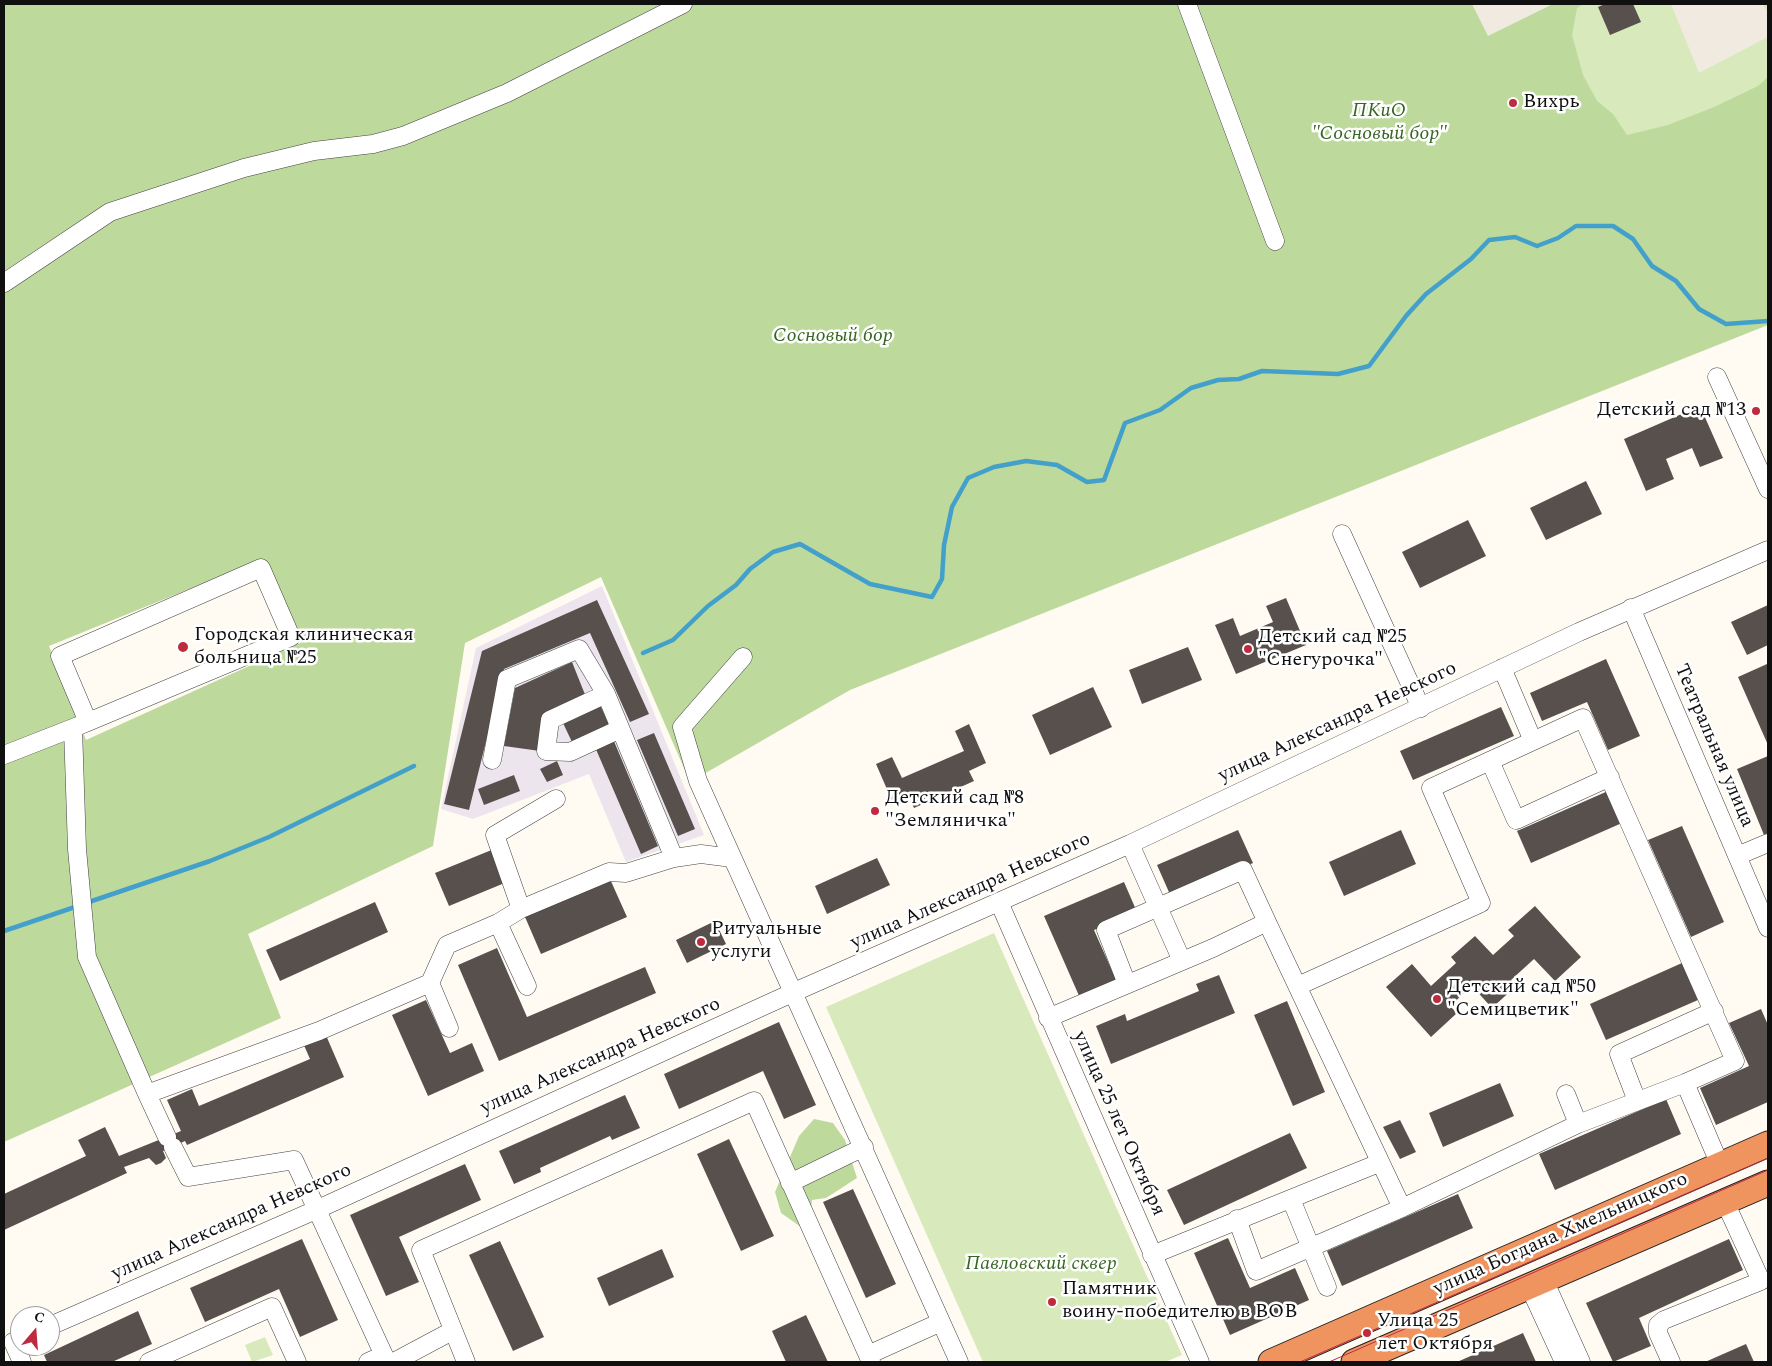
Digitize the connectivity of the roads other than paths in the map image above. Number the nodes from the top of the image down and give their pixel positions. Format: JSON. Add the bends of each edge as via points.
{"nodes":[{"id":1,"x":683,"y":4,"type":"edge"},
{"id":2,"x":1187,"y":4,"type":"edge"},
{"id":3,"x":1275,"y":241,"type":"dead end"},
{"id":4,"x":4,"y":283,"type":"edge"},
{"id":5,"x":1717,"y":377,"type":"dead end"},
{"id":6,"x":1768,"y":488,"type":"edge"},
{"id":7,"x":1342,"y":534,"type":"dead end"},
{"id":8,"x":1768,"y":550,"type":"edge"},
{"id":9,"x":1631,"y":608,"type":"junction"},
{"id":10,"x":743,"y":658,"type":"dead end"},
{"id":11,"x":1502,"y":668,"type":"junction"},
{"id":12,"x":606,"y":694,"type":"junction"},
{"id":13,"x":1421,"y":708,"type":"junction"},
{"id":14,"x":80,"y":725,"type":"junction"},
{"id":15,"x":620,"y":729,"type":"junction"},
{"id":16,"x":1533,"y":741,"type":"junction"},
{"id":17,"x":4,"y":755,"type":"edge"},
{"id":18,"x":492,"y":760,"type":"dead end"},
{"id":19,"x":1490,"y":761,"type":"junction"},
{"id":20,"x":1610,"y":776,"type":"junction"},
{"id":21,"x":556,"y":799,"type":"dead end"},
{"id":22,"x":1768,"y":843,"type":"edge"},
{"id":23,"x":1130,"y":844,"type":"junction"},
{"id":24,"x":1737,"y":856,"type":"junction"},
{"id":25,"x":674,"y":858,"type":"junction"},
{"id":26,"x":732,"y":858,"type":"junction"},
{"id":27,"x":999,"y":902,"type":"junction"},
{"id":28,"x":1158,"y":907,"type":"junction"},
{"id":29,"x":521,"y":909,"type":"junction"},
{"id":30,"x":1267,"y":922,"type":"junction"},
{"id":31,"x":498,"y":923,"type":"junction"},
{"id":32,"x":1768,"y":928,"type":"edge"},
{"id":33,"x":1182,"y":960,"type":"junction"},
{"id":34,"x":430,"y":982,"type":"junction"},
{"id":35,"x":1127,"y":984,"type":"junction"},
{"id":36,"x":527,"y":986,"type":"dead end"},
{"id":37,"x":1298,"y":986,"type":"junction"},
{"id":38,"x":792,"y":993,"type":"junction"},
{"id":39,"x":1714,"y":1012,"type":"junction"},
{"id":40,"x":1048,"y":1018,"type":"junction"},
{"id":41,"x":449,"y":1028,"type":"dead end"},
{"id":42,"x":1685,"y":1083,"type":"junction"},
{"id":43,"x":147,"y":1094,"type":"junction"},
{"id":44,"x":1566,"y":1094,"type":"dead end"},
{"id":45,"x":1637,"y":1101,"type":"junction"},
{"id":46,"x":1578,"y":1124,"type":"junction"},
{"id":47,"x":1768,"y":1144,"type":"edge"},
{"id":48,"x":864,"y":1147,"type":"junction"},
{"id":49,"x":1379,"y":1163,"type":"junction"},
{"id":50,"x":1720,"y":1165,"type":"junction"},
{"id":51,"x":790,"y":1183,"type":"junction"},
{"id":52,"x":1768,"y":1183,"type":"edge"},
{"id":53,"x":1291,"y":1199,"type":"junction"},
{"id":54,"x":1725,"y":1202,"type":"junction"},
{"id":55,"x":1402,"y":1208,"type":"junction"},
{"id":56,"x":318,"y":1209,"type":"junction"},
{"id":57,"x":1238,"y":1219,"type":"junction"},
{"id":58,"x":1310,"y":1247,"type":"junction"},
{"id":59,"x":1152,"y":1255,"type":"junction"},
{"id":60,"x":1765,"y":1279,"type":"edge"},
{"id":61,"x":1537,"y":1283,"type":"junction"},
{"id":62,"x":1327,"y":1287,"type":"dead end"},
{"id":63,"x":60,"y":1322,"type":"edge"},
{"id":64,"x":941,"y":1322,"type":"junction"},
{"id":65,"x":452,"y":1331,"type":"junction"},
{"id":66,"x":184,"y":1355,"type":"edge"},
{"id":67,"x":869,"y":1359,"type":"edge"},
{"id":68,"x":383,"y":1360,"type":"edge"},
{"id":69,"x":150,"y":1362,"type":"edge"},
{"id":70,"x":297,"y":1362,"type":"edge"},
{"id":71,"x":466,"y":1362,"type":"edge"},
{"id":72,"x":959,"y":1362,"type":"edge"},
{"id":73,"x":1200,"y":1362,"type":"edge"},
{"id":74,"x":1271,"y":1362,"type":"edge"},
{"id":75,"x":1354,"y":1362,"type":"edge"},
{"id":76,"x":1564,"y":1362,"type":"edge"},
{"id":77,"x":1581,"y":1362,"type":"edge"},
{"id":78,"x":1671,"y":1362,"type":"edge"}],
"edges":[{"from":1,"to":4,"type":"street","via":[[506,93],[403,136],[373,144],[314,151],[244,168],[110,212]]},
{"from":2,"to":3,"type":"street"},
{"from":5,"to":6,"type":"street"},
{"from":7,"to":13,"type":"street"},
{"from":8,"to":9,"type":"street","name":"улица Александра Невского"},
{"from":9,"to":11,"type":"street","name":"улица Александра Невского"},
{"from":9,"to":24,"type":"street","name":"Театральная улица"},
{"from":10,"to":26,"type":"street","via":[[682,727],[698,781]]},
{"from":11,"to":13,"type":"street","name":"улица Александра Невского"},
{"from":11,"to":16,"type":"street"},
{"from":12,"to":15,"type":"street"},
{"from":12,"to":15,"type":"street","via":[[550,720],[546,751],[570,752]]},
{"from":12,"to":18,"type":"street","via":[[579,649],[507,679]]},
{"from":13,"to":23,"type":"street","name":"улица Александра Невского"},
{"from":14,"to":14,"type":"street","via":[[60,656],[261,568],[291,637]]},
{"from":14,"to":17,"type":"street"},
{"from":14,"to":43,"type":"street","via":[[77,849],[86,957]]},
{"from":15,"to":25,"type":"street"},
{"from":16,"to":19,"type":"street"},
{"from":16,"to":20,"type":"street","via":[[1583,718]]},
{"from":19,"to":20,"type":"street","via":[[1516,820]]},
{"from":19,"to":37,"type":"street","via":[[1430,788],[1481,903]]},
{"from":20,"to":39,"type":"street"},
{"from":21,"to":29,"type":"street","via":[[495,835]]},
{"from":22,"to":24,"type":"street"},
{"from":23,"to":27,"type":"street","name":"улица Александра Невского"},
{"from":23,"to":28,"type":"street"},
{"from":24,"to":32,"type":"street","name":"Театральная улица"},
{"from":25,"to":26,"type":"street","via":[[701,854]]},
{"from":25,"to":29,"type":"street","via":[[626,873],[609,872]]},
{"from":26,"to":38,"type":"street"},
{"from":27,"to":38,"type":"street","name":"улица Александра Невского"},
{"from":27,"to":40,"type":"street","name":"улица 25 лет Октября"},
{"from":28,"to":30,"type":"street","via":[[1243,870]]},
{"from":28,"to":33,"type":"street"},
{"from":28,"to":35,"type":"street","via":[[1106,930]]},
{"from":29,"to":31,"type":"street"},
{"from":30,"to":33,"type":"street"},
{"from":30,"to":37,"type":"street"},
{"from":31,"to":34,"type":"street","via":[[447,945]]},
{"from":31,"to":36,"type":"street"},
{"from":33,"to":35,"type":"street"},
{"from":34,"to":41,"type":"street"},
{"from":34,"to":43,"type":"street","via":[[319,1031]]},
{"from":35,"to":40,"type":"street"},
{"from":37,"to":49,"type":"street"},
{"from":38,"to":48,"type":"street"},
{"from":38,"to":56,"type":"street","name":"улица Александра Невского"},
{"from":39,"to":42,"type":"street","via":[[1735,1061]]},
{"from":39,"to":45,"type":"street","via":[[1619,1054]]},
{"from":40,"to":59,"type":"street","name":"улица 25 лет Октября"},
{"from":42,"to":45,"type":"street"},
{"from":42,"to":50,"type":"street"},
{"from":43,"to":56,"type":"street","via":[[188,1177],[294,1160]]},
{"from":44,"to":46,"type":"street"},
{"from":45,"to":46,"type":"street"},
{"from":46,"to":55,"type":"street"},
{"from":47,"to":50,"type":"highway","name":"улица Богдана Хмельницкого"},
{"from":48,"to":51,"type":"street"},
{"from":48,"to":64,"type":"street"},
{"from":49,"to":53,"type":"street"},
{"from":49,"to":55,"type":"street"},
{"from":50,"to":74,"type":"highway","name":"улица Богдана Хмельницкого"},
{"from":51,"to":65,"type":"street","via":[[754,1101],[421,1250]]},
{"from":51,"to":67,"type":"street"},
{"from":52,"to":54,"type":"highway","name":"улица Богдана Хмельницкого"},
{"from":53,"to":57,"type":"street"},
{"from":53,"to":58,"type":"street"},
{"from":54,"to":60,"type":"street"},
{"from":54,"to":61,"type":"highway","name":"улица Богдана Хмельницкого"},
{"from":55,"to":58,"type":"street"},
{"from":56,"to":63,"type":"street","name":"улица Александра Невского"},
{"from":56,"to":68,"type":"street"},
{"from":57,"to":58,"type":"street","via":[[1256,1271]]},
{"from":57,"to":59,"type":"street"},
{"from":58,"to":62,"type":"street"},
{"from":59,"to":73,"type":"street","name":"улица 25 лет Октября"},
{"from":60,"to":78,"type":"street","via":[[1658,1325],[1658,1333]]},
{"from":61,"to":75,"type":"highway","name":"улица Богдана Хмельницкого"},
{"from":61,"to":76,"type":"street"},
{"from":61,"to":77,"type":"street"},
{"from":64,"to":67,"type":"street"},
{"from":64,"to":72,"type":"street"},
{"from":65,"to":68,"type":"street"},
{"from":65,"to":71,"type":"street"},
{"from":66,"to":69,"type":"street"},
{"from":66,"to":70,"type":"street","via":[[272,1307]]}]}
